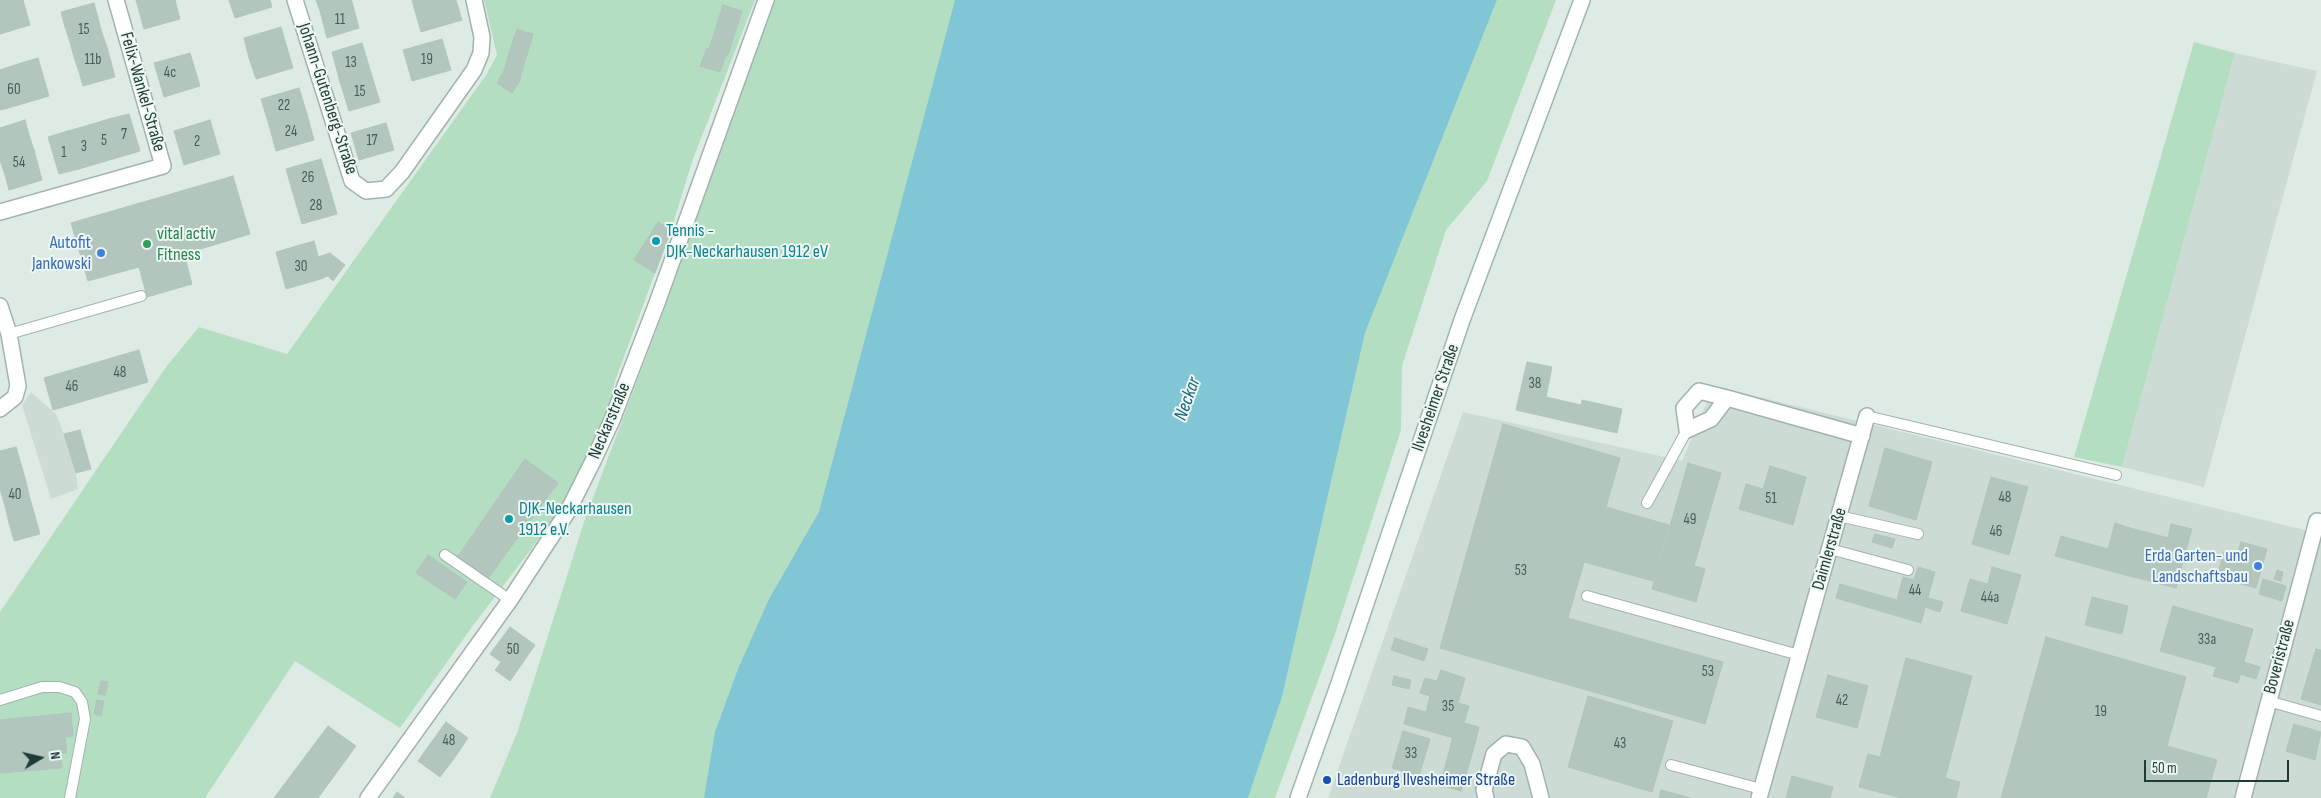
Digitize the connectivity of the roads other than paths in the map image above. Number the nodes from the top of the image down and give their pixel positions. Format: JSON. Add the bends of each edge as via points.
{"nodes":[{"id":1,"x":116,"y":0,"type":"edge"},
{"id":2,"x":295,"y":0,"type":"edge"},
{"id":3,"x":474,"y":0,"type":"edge"},
{"id":4,"x":766,"y":0,"type":"edge"},
{"id":5,"x":1582,"y":0,"type":"edge"},
{"id":6,"x":0,"y":212,"type":"edge"},
{"id":7,"x":141,"y":296,"type":"dead end"},
{"id":8,"x":0,"y":306,"type":"edge"},
{"id":9,"x":9,"y":334,"type":"junction"},
{"id":10,"x":1726,"y":398,"type":"junction"},
{"id":11,"x":0,"y":409,"type":"edge"},
{"id":12,"x":1866,"y":416,"type":"joint"},
{"id":13,"x":1687,"y":430,"type":"junction"},
{"id":14,"x":1862,"y":436,"type":"junction"},
{"id":15,"x":2116,"y":475,"type":"dead end"},
{"id":16,"x":1647,"y":504,"type":"dead end"},
{"id":17,"x":1839,"y":516,"type":"junction"},
{"id":18,"x":2321,"y":522,"type":"edge"},
{"id":19,"x":1918,"y":534,"type":"dead end"},
{"id":20,"x":1830,"y":549,"type":"junction"},
{"id":21,"x":445,"y":555,"type":"dead end"},
{"id":22,"x":1908,"y":570,"type":"dead end"},
{"id":23,"x":1587,"y":596,"type":"dead end"},
{"id":24,"x":510,"y":600,"type":"junction"},
{"id":25,"x":1800,"y":655,"type":"junction"},
{"id":26,"x":0,"y":700,"type":"edge"},
{"id":27,"x":2268,"y":701,"type":"junction"},
{"id":28,"x":2321,"y":716,"type":"edge"},
{"id":29,"x":1671,"y":765,"type":"dead end"},
{"id":30,"x":1760,"y":793,"type":"edge"},
{"id":31,"x":70,"y":798,"type":"edge"},
{"id":32,"x":368,"y":798,"type":"edge"},
{"id":33,"x":1298,"y":798,"type":"edge"},
{"id":34,"x":1486,"y":798,"type":"edge"},
{"id":35,"x":1541,"y":798,"type":"edge"},
{"id":36,"x":2243,"y":798,"type":"edge"}],
"edges":[{"from":1,"to":6,"type":"street","name":"Felix-Wankel-Straße","via":[[163,166]]},
{"from":2,"to":3,"type":"street","name":"Johann-Gutenberg-Straße","via":[[352,181],[366,191],[386,189],[402,172],[474,70],[481,53],[482,37]]},
{"from":4,"to":24,"type":"street","name":"Neckarstraße","via":[[612,420],[568,511]]},
{"from":5,"to":33,"type":"street","name":"Ilvesheimer Straße","via":[[1460,325]]},
{"from":7,"to":9,"type":"lane"},
{"from":8,"to":9,"type":"street"},
{"from":9,"to":11,"type":"street","via":[[18,386],[15,397]]},
{"from":10,"to":13,"type":"street","via":[[1711,419]]},
{"from":10,"to":13,"type":"street","via":[[1699,391],[1684,408]]},
{"from":10,"to":14,"type":"street"},
{"from":12,"to":14,"type":"street","name":"Daimlerstraße"},
{"from":12,"to":15,"type":"lane"},
{"from":13,"to":16,"type":"lane"},
{"from":14,"to":17,"type":"street","name":"Daimlerstraße"},
{"from":17,"to":19,"type":"lane"},
{"from":17,"to":20,"type":"street","name":"Daimlerstraße"},
{"from":18,"to":27,"type":"street","name":"Boveristraße","via":[[2317,521]]},
{"from":20,"to":22,"type":"lane"},
{"from":20,"to":25,"type":"street","name":"Daimlerstraße"},
{"from":21,"to":24,"type":"lane"},
{"from":23,"to":25,"type":"lane"},
{"from":24,"to":32,"type":"street","name":"Neckarstraße"},
{"from":25,"to":30,"type":"street","name":"Daimlerstraße"},
{"from":26,"to":31,"type":"lane","via":[[42,687],[59,687],[75,692],[82,702],[85,719]]},
{"from":27,"to":28,"type":"lane"},
{"from":27,"to":36,"type":"street","name":"Boveristraße"},
{"from":29,"to":30,"type":"lane"},
{"from":34,"to":35,"type":"street","via":[[1484,790],[1494,754],[1506,744],[1522,747],[1532,764]]}]}
